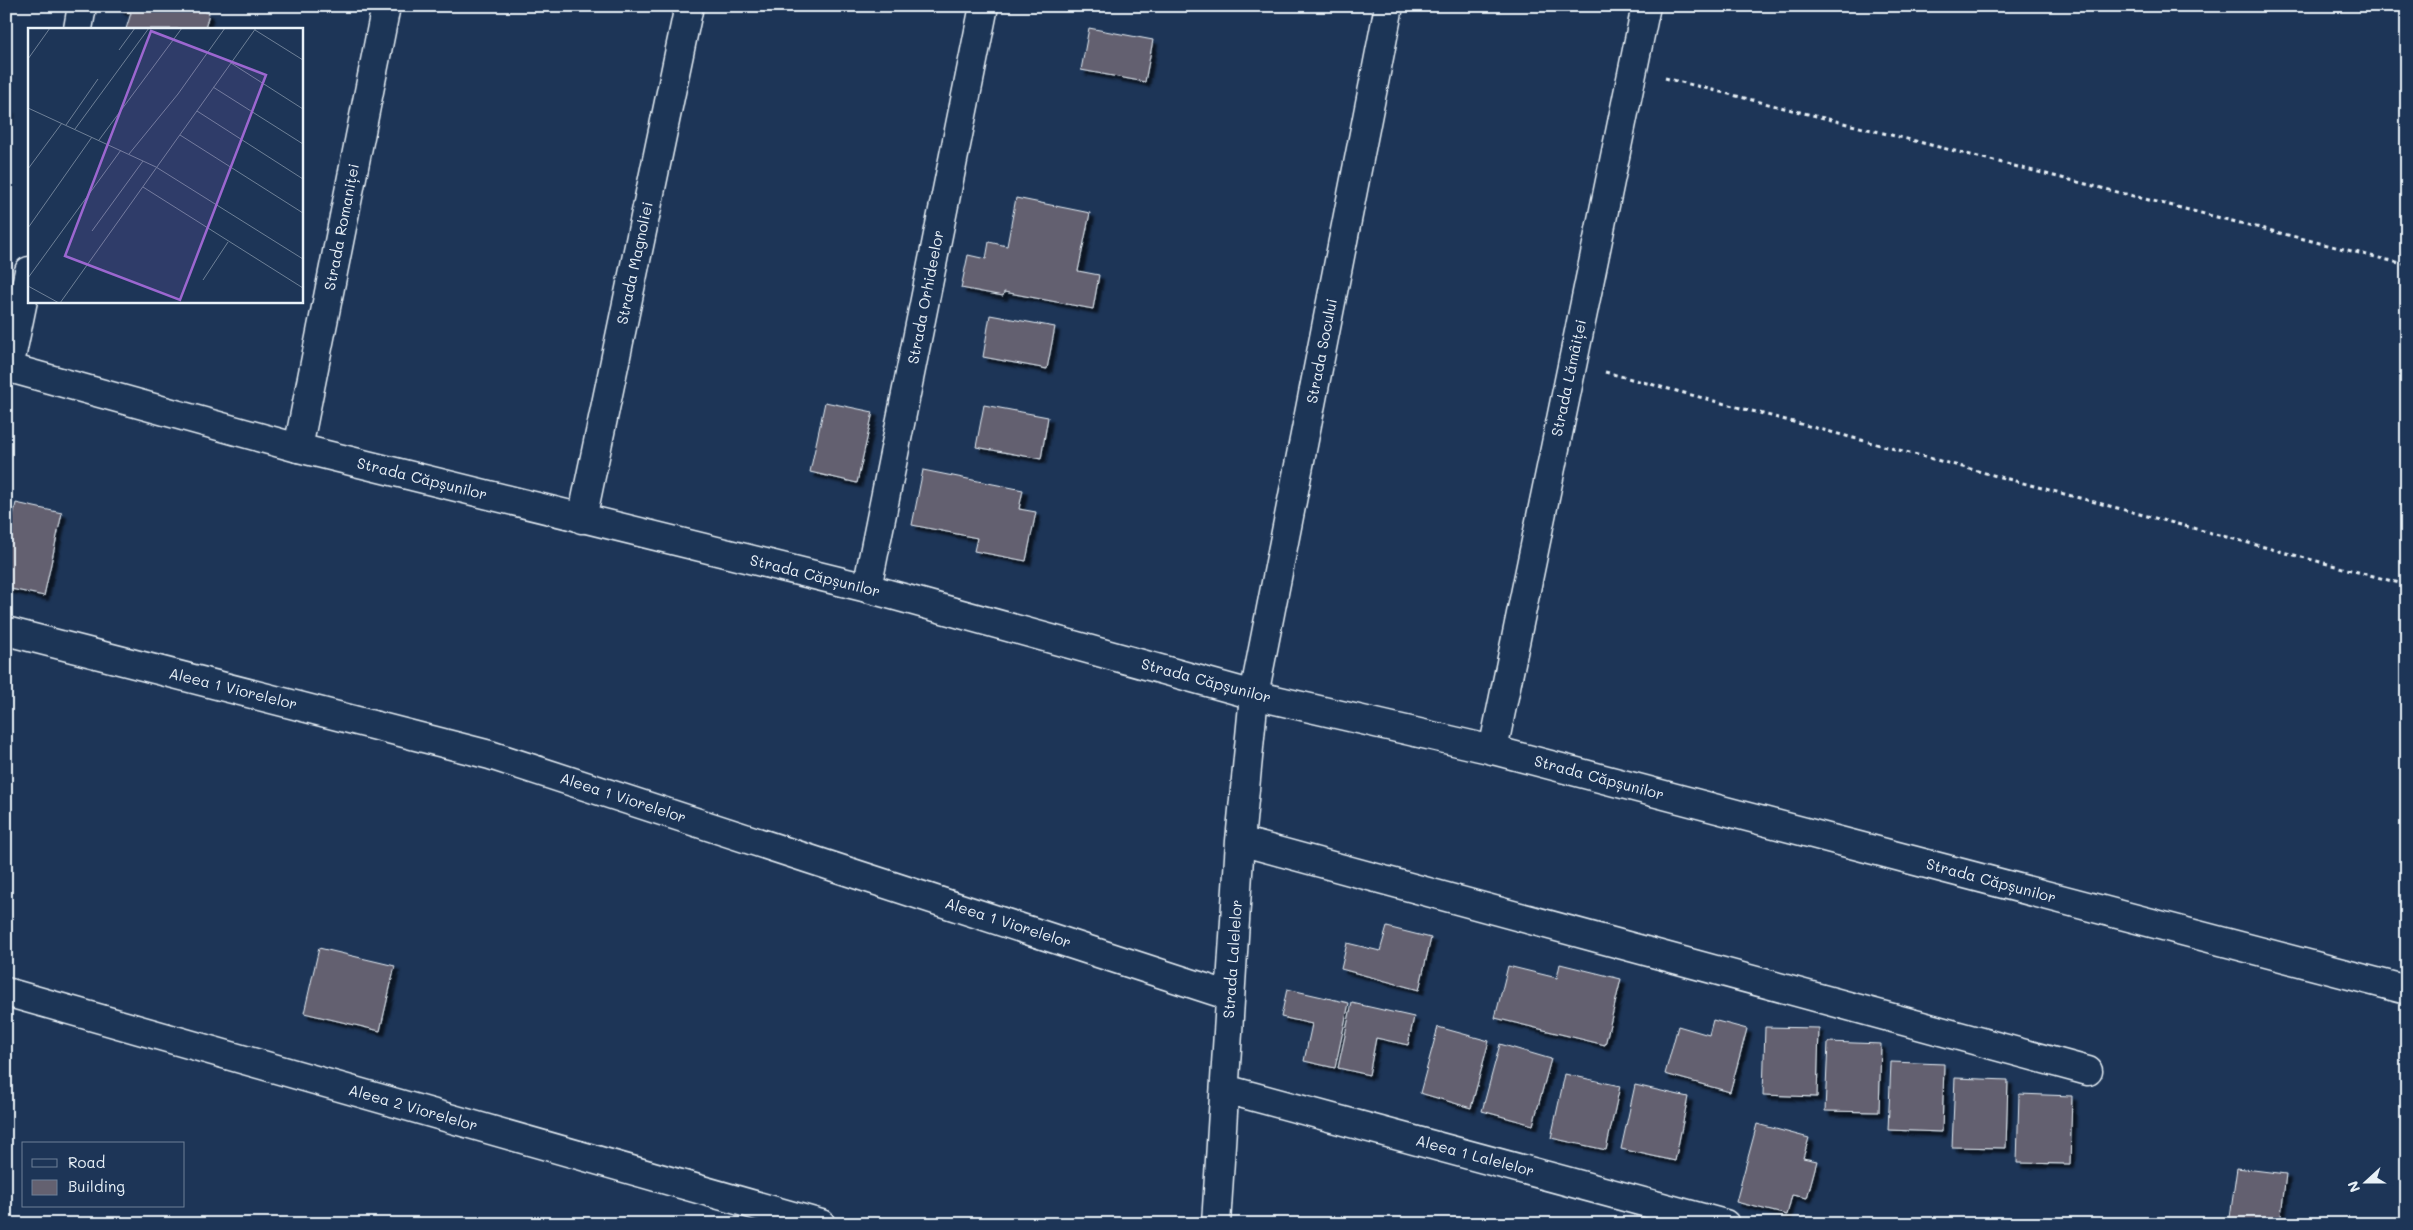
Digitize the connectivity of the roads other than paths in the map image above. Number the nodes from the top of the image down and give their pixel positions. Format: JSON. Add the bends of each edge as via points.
{"nodes":[{"id":1,"x":82,"y":6,"type":"edge"},
{"id":2,"x":386,"y":6,"type":"edge"},
{"id":3,"x":688,"y":6,"type":"edge"},
{"id":4,"x":984,"y":6,"type":"edge"},
{"id":5,"x":1389,"y":6,"type":"edge"},
{"id":6,"x":1646,"y":6,"type":"edge"},
{"id":7,"x":78,"y":28,"type":"edge"},
{"id":8,"x":28,"y":277,"type":"edge"},
{"id":9,"x":8,"y":368,"type":"edge"},
{"id":10,"x":298,"y":448,"type":"junction"},
{"id":11,"x":582,"y":519,"type":"junction"},
{"id":12,"x":867,"y":588,"type":"junction"},
{"id":13,"x":6,"y":631,"type":"edge"},
{"id":14,"x":1254,"y":695,"type":"junction"},
{"id":15,"x":1493,"y":750,"type":"junction"},
{"id":16,"x":1240,"y":841,"type":"junction"},
{"id":17,"x":2407,"y":990,"type":"edge"},
{"id":18,"x":6,"y":992,"type":"edge"},
{"id":19,"x":1230,"y":996,"type":"junction"},
{"id":20,"x":2088,"y":1071,"type":"dead end"},
{"id":21,"x":1225,"y":1089,"type":"junction"},
{"id":22,"x":820,"y":1224,"type":"edge"},
{"id":23,"x":1216,"y":1224,"type":"edge"},
{"id":24,"x":1725,"y":1224,"type":"edge"}],
"edges":[{"from":1,"to":7,"type":"street"},
{"from":2,"to":10,"type":"street","name":"Strada Romaniței"},
{"from":3,"to":11,"type":"street","name":"Strada Magnoliei"},
{"from":4,"to":12,"type":"street","name":"Strada Orhideelor"},
{"from":5,"to":14,"type":"street","name":"Strada Socului"},
{"from":6,"to":15,"type":"street","name":"Strada Lămâiței"},
{"from":8,"to":9,"type":"street"},
{"from":9,"to":10,"type":"street","name":"Strada Căpșunilor"},
{"from":10,"to":11,"type":"street","name":"Strada Căpșunilor"},
{"from":11,"to":12,"type":"street","name":"Strada Căpșunilor"},
{"from":12,"to":14,"type":"street","name":"Strada Căpșunilor"},
{"from":13,"to":19,"type":"street","name":"Aleea 1 Viorelelor","via":[[490,755]]},
{"from":14,"to":15,"type":"street","name":"Strada Căpșunilor"},
{"from":14,"to":16,"type":"street","name":"Strada Lalelelor"},
{"from":15,"to":17,"type":"street","name":"Strada Căpșunilor"},
{"from":16,"to":19,"type":"street","name":"Strada Lalelelor"},
{"from":16,"to":20,"type":"street"},
{"from":18,"to":22,"type":"street","name":"Aleea 2 Viorelelor"},
{"from":19,"to":21,"type":"street","name":"Strada Lalelelor"},
{"from":21,"to":23,"type":"street","name":"Strada Lalelelor"},
{"from":21,"to":24,"type":"street","name":"Aleea 1 Lalelelor"}]}
